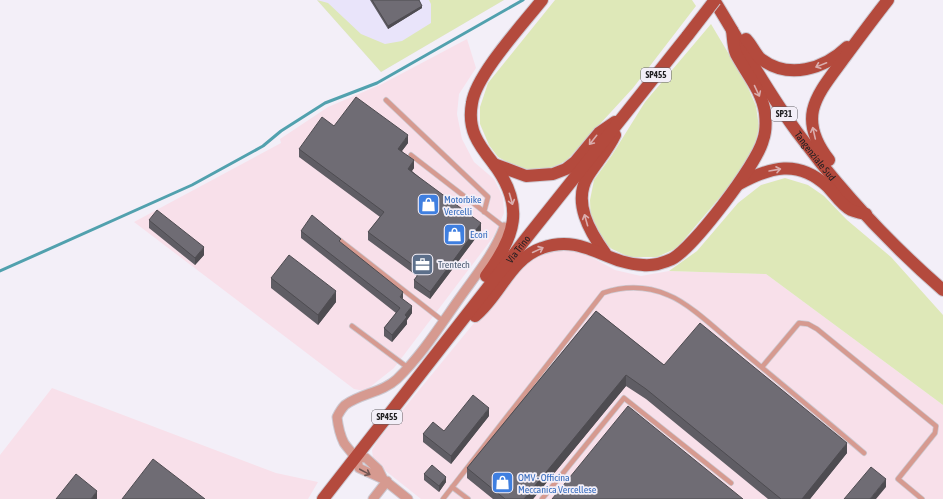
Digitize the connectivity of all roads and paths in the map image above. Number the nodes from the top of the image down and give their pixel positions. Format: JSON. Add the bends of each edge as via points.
{"nodes":[{"id":1,"x":542,"y":0,"type":"edge"},
{"id":2,"x":707,"y":0,"type":"edge"},
{"id":3,"x":888,"y":0,"type":"edge"},
{"id":4,"x":717,"y":2,"type":"edge"},
{"id":5,"x":732,"y":30,"type":"junction"},
{"id":6,"x":862,"y":32,"type":"junction"},
{"id":7,"x":386,"y":100,"type":"dead end"},
{"id":8,"x":624,"y":116,"type":"junction"},
{"id":9,"x":411,"y":155,"type":"dead end"},
{"id":10,"x":494,"y":164,"type":"junction"},
{"id":11,"x":739,"y":184,"type":"junction"},
{"id":12,"x":845,"y":192,"type":"junction"},
{"id":13,"x":484,"y":212,"type":"junction"},
{"id":14,"x":866,"y":214,"type":"junction"},
{"id":15,"x":504,"y":227,"type":"joint"},
{"id":16,"x":330,"y":233,"type":"edge"},
{"id":17,"x":605,"y":253,"type":"junction"},
{"id":18,"x":943,"y":290,"type":"edge"},
{"id":19,"x":443,"y":321,"type":"junction"},
{"id":20,"x":352,"y":326,"type":"dead end"},
{"id":21,"x":451,"y":336,"type":"junction"},
{"id":22,"x":407,"y":367,"type":"junction"},
{"id":23,"x":762,"y":367,"type":"junction"},
{"id":24,"x":864,"y":453,"type":"dead end"},
{"id":25,"x":356,"y":457,"type":"junction"},
{"id":26,"x":385,"y":480,"type":"junction"},
{"id":27,"x":731,"y":483,"type":"dead end"},
{"id":28,"x":452,"y":487,"type":"junction"},
{"id":29,"x":324,"y":499,"type":"edge"},
{"id":30,"x":373,"y":499,"type":"edge"},
{"id":31,"x":408,"y":499,"type":"edge"},
{"id":32,"x":443,"y":499,"type":"edge"},
{"id":33,"x":468,"y":499,"type":"edge"},
{"id":34,"x":542,"y":499,"type":"edge"},
{"id":35,"x":922,"y":499,"type":"edge"}],
"edges":[{"from":1,"to":10,"type":"main road","via":[[486,72],[472,102],[471,116],[477,142]]},
{"from":2,"to":4,"type":"main road"},
{"from":3,"to":6,"type":"main road"},
{"from":4,"to":5,"type":"main road","name":"Tangenziale Sud","number":"SP31"},
{"from":4,"to":8,"type":"main road","name":"Via Trino","number":"SP455","bridge":true},
{"from":6,"to":5,"type":"main road","one_way":true,"via":[[828,62],[806,70],[794,70],[780,68],[760,58],[747,40]]},
{"from":5,"to":11,"type":"main road","one_way":true,"via":[[736,52],[756,87],[765,114],[763,140]]},
{"from":5,"to":12,"type":"main road","name":"Tangenziale Sud","number":"SP31","via":[[797,132]]},
{"from":12,"to":6,"type":"main road","one_way":true,"via":[[839,173],[817,144],[813,110],[825,83]]},
{"from":7,"to":13,"type":"lane","via":[[488,197]]},
{"from":8,"to":10,"type":"main road","one_way":true,"via":[[599,133],[575,162],[553,174],[526,176]]},
{"from":17,"to":8,"type":"main road","one_way":true,"via":[[594,238],[586,220],[584,186],[609,148]]},
{"from":8,"to":21,"type":"main road","name":"Via Trino","number":"SP455"},
{"from":9,"to":13,"type":"lane"},
{"from":10,"to":21,"type":"main road","one_way":true,"via":[[510,196],[513,221],[511,234],[506,248],[466,304]]},
{"from":11,"to":14,"type":"main road","one_way":true,"via":[[774,169],[797,169],[816,177],[850,210]]},
{"from":11,"to":17,"type":"main road","via":[[687,248],[673,258],[658,264],[631,264]]},
{"from":12,"to":14,"type":"main road","name":"Tangenziale Sud","number":"SP31"},
{"from":13,"to":15,"type":"lane"},
{"from":14,"to":18,"type":"main road","name":"Tangenziale Sud","number":"SP31"},
{"from":15,"to":19,"type":"street","via":[[497,245]]},
{"from":16,"to":19,"type":"lane"},
{"from":21,"to":17,"type":"main road","one_way":true,"via":[[478,313],[520,262],[540,248],[561,243],[580,245]]},
{"from":19,"to":22,"type":"street"},
{"from":20,"to":22,"type":"lane"},
{"from":21,"to":25,"type":"main road","name":"Via Trino","number":"SP455"},
{"from":22,"to":25,"type":"street","via":[[396,380],[344,406],[337,417],[344,443]]},
{"from":23,"to":24,"type":"lane"},
{"from":23,"to":28,"type":"lane","via":[[701,317],[669,295],[632,287],[603,293]]},
{"from":23,"to":35,"type":"lane","via":[[799,324],[808,324],[930,421],[936,426],[935,433],[898,479]]},
{"from":25,"to":26,"type":"street","via":[[359,468]]},
{"from":25,"to":29,"type":"main road","name":"Via Trino","number":"SP455"},
{"from":26,"to":30,"type":"street"},
{"from":26,"to":31,"type":"street"},
{"from":27,"to":34,"type":"lane","via":[[624,398]]},
{"from":28,"to":32,"type":"lane"},
{"from":28,"to":33,"type":"lane"}]}
